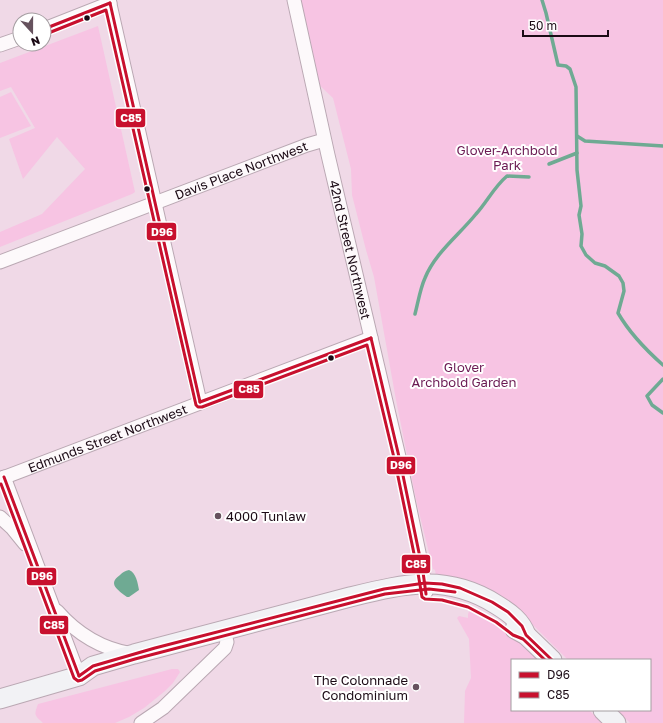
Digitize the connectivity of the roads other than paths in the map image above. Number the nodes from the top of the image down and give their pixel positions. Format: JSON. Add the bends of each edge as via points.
{"nodes":[{"id":1,"x":294,"y":0,"type":"edge"},
{"id":2,"x":110,"y":2,"type":"edge"},
{"id":3,"x":52,"y":25,"type":"edge"},
{"id":4,"x":12,"y":41,"type":"edge"},
{"id":5,"x":0,"y":45,"type":"edge"},
{"id":6,"x":324,"y":140,"type":"junction"},
{"id":7,"x":155,"y":203,"type":"junction"},
{"id":8,"x":0,"y":262,"type":"edge"},
{"id":9,"x":371,"y":338,"type":"junction"},
{"id":10,"x":200,"y":402,"type":"junction"},
{"id":11,"x":2,"y":478,"type":"edge"},
{"id":12,"x":0,"y":517,"type":"edge"},
{"id":13,"x":34,"y":557,"type":"junction"},
{"id":14,"x":425,"y":589,"type":"junction"},
{"id":15,"x":51,"y":603,"type":"junction"},
{"id":16,"x":226,"y":636,"type":"junction"},
{"id":17,"x":134,"y":654,"type":"junction"},
{"id":18,"x":551,"y":659,"type":"edge"},
{"id":19,"x":79,"y":676,"type":"junction"},
{"id":20,"x":0,"y":699,"type":"edge"},
{"id":21,"x":604,"y":711,"type":"edge"},
{"id":22,"x":141,"y":723,"type":"edge"},
{"id":23,"x":616,"y":723,"type":"edge"}],
"edges":[{"from":1,"to":6,"type":"street","name":"42nd Street Northwest"},
{"from":2,"to":3,"type":"street"},
{"from":2,"to":7,"type":"street"},
{"from":4,"to":5,"type":"street"},
{"from":6,"to":7,"type":"street","name":"Davis Place Northwest"},
{"from":6,"to":9,"type":"street","name":"42nd Street Northwest"},
{"from":7,"to":8,"type":"street","name":"Davis Place Northwest"},
{"from":7,"to":10,"type":"street"},
{"from":9,"to":10,"type":"street","name":"Edmunds Street Northwest"},
{"from":9,"to":14,"type":"street","name":"42nd Street Northwest","via":[[400,461]]},
{"from":10,"to":11,"type":"street","name":"Edmunds Street Northwest"},
{"from":11,"to":13,"type":"street"},
{"from":12,"to":13,"type":"street","via":[[12,528]]},
{"from":13,"to":15,"type":"street"},
{"from":14,"to":16,"type":"street","via":[[274,628]]},
{"from":14,"to":18,"type":"street","via":[[470,602],[493,614],[526,635]]},
{"from":15,"to":17,"type":"street","via":[[70,625],[85,636],[114,650]]},
{"from":15,"to":19,"type":"street"},
{"from":16,"to":17,"type":"street"},
{"from":16,"to":19,"type":"street","via":[[97,676]]},
{"from":16,"to":22,"type":"street","via":[[225,648],[221,653],[163,708]]},
{"from":17,"to":19,"type":"street","via":[[93,666]]},
{"from":19,"to":20,"type":"street"},
{"from":21,"to":23,"type":"street"}]}
